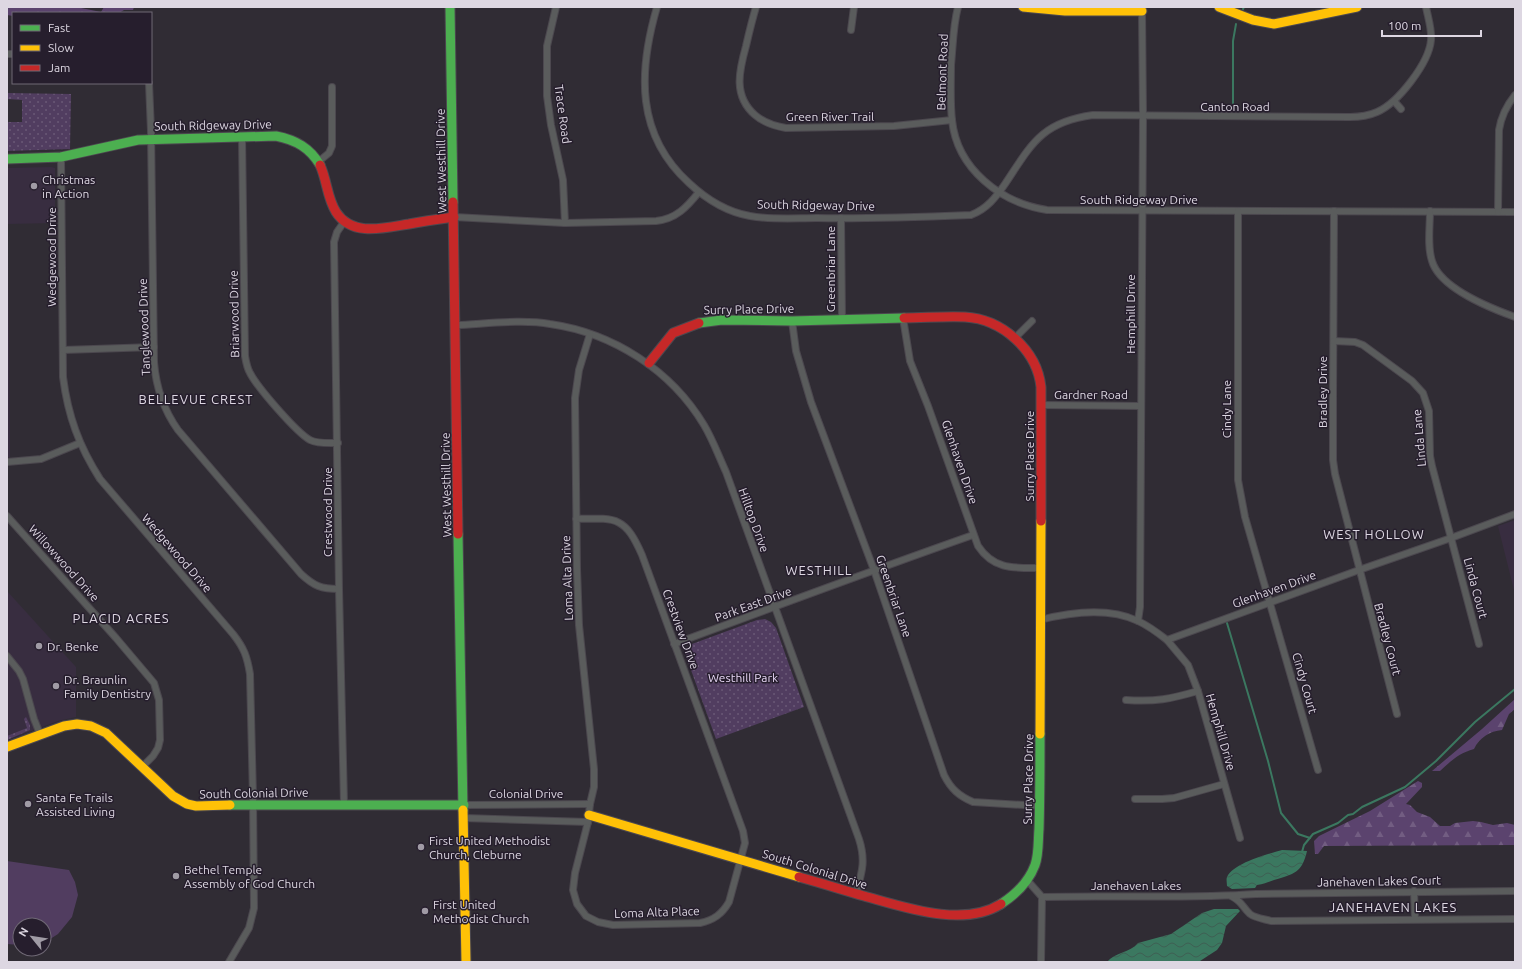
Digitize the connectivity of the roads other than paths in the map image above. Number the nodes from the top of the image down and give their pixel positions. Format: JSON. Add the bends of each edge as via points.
{"nodes":[{"id":1,"x":450,"y":7,"type":"edge"},
{"id":2,"x":556,"y":7,"type":"edge"},
{"id":3,"x":657,"y":7,"type":"edge"},
{"id":4,"x":756,"y":7,"type":"edge"},
{"id":5,"x":854,"y":7,"type":"edge"},
{"id":6,"x":958,"y":7,"type":"edge"},
{"id":7,"x":1023,"y":7,"type":"edge"},
{"id":8,"x":1218,"y":7,"type":"edge"},
{"id":9,"x":1357,"y":7,"type":"edge"},
{"id":10,"x":1426,"y":7,"type":"edge"},
{"id":11,"x":1038,"y":8,"type":"edge"},
{"id":12,"x":1142,"y":9,"type":"edge"},
{"id":13,"x":851,"y":30,"type":"dead end"},
{"id":14,"x":149,"y":84,"type":"edge"},
{"id":15,"x":332,"y":87,"type":"dead end"},
{"id":16,"x":1515,"y":95,"type":"edge"},
{"id":17,"x":1394,"y":101,"type":"junction"},
{"id":18,"x":1400,"y":109,"type":"dead end"},
{"id":19,"x":1143,"y":116,"type":"junction"},
{"id":20,"x":952,"y":120,"type":"junction"},
{"id":21,"x":242,"y":136,"type":"junction"},
{"id":22,"x":151,"y":139,"type":"junction"},
{"id":23,"x":61,"y":157,"type":"junction"},
{"id":24,"x":7,"y":159,"type":"edge"},
{"id":25,"x":318,"y":162,"type":"junction"},
{"id":26,"x":699,"y":192,"type":"junction"},
{"id":27,"x":999,"y":193,"type":"junction"},
{"id":28,"x":1142,"y":211,"type":"junction"},
{"id":29,"x":1238,"y":211,"type":"junction"},
{"id":30,"x":1334,"y":211,"type":"junction"},
{"id":31,"x":1430,"y":211,"type":"junction"},
{"id":32,"x":1498,"y":212,"type":"junction"},
{"id":33,"x":1515,"y":212,"type":"edge"},
{"id":34,"x":454,"y":217,"type":"junction"},
{"id":35,"x":841,"y":218,"type":"junction"},
{"id":36,"x":344,"y":222,"type":"junction"},
{"id":37,"x":565,"y":223,"type":"junction"},
{"id":38,"x":1515,"y":317,"type":"edge"},
{"id":39,"x":903,"y":318,"type":"junction"},
{"id":40,"x":842,"y":320,"type":"junction"},
{"id":41,"x":792,"y":321,"type":"junction"},
{"id":42,"x":1032,"y":321,"type":"dead end"},
{"id":43,"x":456,"y":325,"type":"junction"},
{"id":44,"x":590,"y":334,"type":"junction"},
{"id":45,"x":1015,"y":338,"type":"junction"},
{"id":46,"x":1334,"y":341,"type":"junction"},
{"id":47,"x":154,"y":347,"type":"junction"},
{"id":48,"x":62,"y":350,"type":"junction"},
{"id":49,"x":649,"y":363,"type":"junction"},
{"id":50,"x":1041,"y":405,"type":"junction"},
{"id":51,"x":1141,"y":406,"type":"junction"},
{"id":52,"x":80,"y":443,"type":"junction"},
{"id":53,"x":338,"y":443,"type":"junction"},
{"id":54,"x":7,"y":462,"type":"edge"},
{"id":55,"x":1515,"y":514,"type":"edge"},
{"id":56,"x":7,"y":516,"type":"edge"},
{"id":57,"x":576,"y":519,"type":"junction"},
{"id":58,"x":973,"y":535,"type":"junction"},
{"id":59,"x":1451,"y":538,"type":"junction"},
{"id":60,"x":1040,"y":568,"type":"junction"},
{"id":61,"x":874,"y":570,"type":"junction"},
{"id":62,"x":1359,"y":570,"type":"junction"},
{"id":63,"x":339,"y":589,"type":"junction"},
{"id":64,"x":1270,"y":602,"type":"junction"},
{"id":65,"x":774,"y":608,"type":"junction"},
{"id":66,"x":1040,"y":620,"type":"junction"},
{"id":67,"x":1138,"y":621,"type":"junction"},
{"id":68,"x":1167,"y":640,"type":"junction"},
{"id":69,"x":674,"y":644,"type":"junction"},
{"id":70,"x":1479,"y":644,"type":"dead end"},
{"id":71,"x":7,"y":656,"type":"edge"},
{"id":72,"x":1198,"y":691,"type":"junction"},
{"id":73,"x":1126,"y":700,"type":"dead end"},
{"id":74,"x":1397,"y":714,"type":"dead end"},
{"id":75,"x":40,"y":734,"type":"junction"},
{"id":76,"x":7,"y":747,"type":"edge"},
{"id":77,"x":142,"y":767,"type":"junction"},
{"id":78,"x":1318,"y":770,"type":"dead end"},
{"id":79,"x":1224,"y":784,"type":"junction"},
{"id":80,"x":1135,"y":799,"type":"dead end"},
{"id":81,"x":253,"y":804,"type":"junction"},
{"id":82,"x":344,"y":804,"type":"junction"},
{"id":83,"x":590,"y":804,"type":"junction"},
{"id":84,"x":464,"y":805,"type":"junction"},
{"id":85,"x":1040,"y":806,"type":"junction"},
{"id":86,"x":464,"y":818,"type":"junction"},
{"id":87,"x":589,"y":818,"type":"junction"},
{"id":88,"x":1240,"y":838,"type":"dead end"},
{"id":89,"x":741,"y":859,"type":"junction"},
{"id":90,"x":1027,"y":880,"type":"junction"},
{"id":91,"x":1414,"y":891,"type":"junction"},
{"id":92,"x":1515,"y":891,"type":"edge"},
{"id":93,"x":856,"y":894,"type":"junction"},
{"id":94,"x":1243,"y":895,"type":"joint"},
{"id":95,"x":1042,"y":897,"type":"junction"},
{"id":96,"x":1234,"y":897,"type":"junction"},
{"id":97,"x":1515,"y":918,"type":"edge"},
{"id":98,"x":1415,"y":919,"type":"junction"},
{"id":99,"x":230,"y":962,"type":"edge"},
{"id":100,"x":466,"y":962,"type":"edge"},
{"id":101,"x":1041,"y":962,"type":"edge"}],
"edges":[{"from":1,"to":34,"type":"street","name":"West Westhill Drive"},
{"from":2,"to":37,"type":"street","name":"Trace Road","via":[[547,46],[547,96],[563,180]]},
{"from":3,"to":26,"type":"street","name":"South Ridgeway Drive","via":[[646,52],[644,78],[647,111],[657,142],[676,171]]},
{"from":4,"to":20,"type":"street","name":"Green River Trail","via":[[740,68],[739,88],[745,105],[764,121],[786,128],[894,126]]},
{"from":5,"to":13,"type":"street"},
{"from":6,"to":20,"type":"street","name":"Belmont Road","via":[[953,35],[950,86]]},
{"from":7,"to":11,"type":"street"},
{"from":8,"to":9,"type":"street","via":[[1262,24],[1274,24]]},
{"from":10,"to":17,"type":"street","name":"Canton Road","via":[[1431,30],[1428,56]]},
{"from":11,"to":12,"type":"street","via":[[1065,11]]},
{"from":12,"to":19,"type":"street","name":"Hemphill Drive"},
{"from":14,"to":22,"type":"street","name":"Tanglewood Drive"},
{"from":15,"to":25,"type":"street","via":[[332,146],[329,153]]},
{"from":16,"to":32,"type":"street","via":[[1505,110],[1499,130]]},
{"from":17,"to":18,"type":"street"},
{"from":17,"to":19,"type":"street","name":"Canton Road","via":[[1378,112],[1359,117]]},
{"from":19,"to":27,"type":"street","name":"Canton Road","via":[[1093,115],[1058,124],[1037,139]]},
{"from":19,"to":28,"type":"street","name":"Hemphill Drive"},
{"from":20,"to":27,"type":"street","name":"Belmont Road","via":[[959,147],[967,160],[984,182]]},
{"from":21,"to":22,"type":"street","name":"South Ridgeway Drive"},
{"from":21,"to":25,"type":"street","name":"South Ridgeway Drive","via":[[270,135],[296,141]]},
{"from":21,"to":53,"type":"street","name":"Briarwood Drive","via":[[246,365],[257,384],[310,440]]},
{"from":22,"to":23,"type":"street","name":"South Ridgeway Drive"},
{"from":22,"to":47,"type":"street","name":"Tanglewood Drive"},
{"from":23,"to":24,"type":"street","name":"South Ridgeway Drive"},
{"from":23,"to":48,"type":"street","name":"Wedgewood Drive"},
{"from":25,"to":36,"type":"street","name":"South Ridgeway Drive","via":[[333,207]]},
{"from":26,"to":35,"type":"street","name":"South Ridgeway Drive","via":[[724,207],[750,216]]},
{"from":26,"to":37,"type":"street","via":[[684,210],[664,220]]},
{"from":27,"to":28,"type":"street","name":"South Ridgeway Drive","via":[[1018,203],[1047,210]]},
{"from":27,"to":35,"type":"street","name":"South Ridgeway Drive","via":[[990,204],[971,215]]},
{"from":28,"to":29,"type":"street","name":"South Ridgeway Drive"},
{"from":28,"to":51,"type":"street","name":"Hemphill Drive"},
{"from":29,"to":30,"type":"street","name":"South Ridgeway Drive"},
{"from":29,"to":64,"type":"street","name":"Cindy Lane","via":[[1238,480],[1245,517]]},
{"from":30,"to":31,"type":"street","name":"South Ridgeway Drive"},
{"from":30,"to":46,"type":"street","name":"Bradley Drive"},
{"from":31,"to":32,"type":"street","name":"South Ridgeway Drive"},
{"from":31,"to":38,"type":"street","via":[[1430,253],[1440,275],[1452,286],[1498,311]]},
{"from":32,"to":33,"type":"street","name":"South Ridgeway Drive"},
{"from":34,"to":36,"type":"street","via":[[374,230],[357,228]]},
{"from":34,"to":37,"type":"street"},
{"from":34,"to":43,"type":"street","name":"West Westhill Drive"},
{"from":35,"to":40,"type":"street","name":"Greenbriar Lane"},
{"from":36,"to":53,"type":"street","name":"Crestwood Drive","via":[[334,242]]},
{"from":39,"to":40,"type":"street","name":"Surry Place Drive"},
{"from":39,"to":45,"type":"street","name":"Surry Place Drive","via":[[979,319],[1002,328]]},
{"from":39,"to":58,"type":"street","name":"Glenhaven Drive","via":[[912,366]]},
{"from":40,"to":41,"type":"street","name":"Surry Place Drive"},
{"from":41,"to":49,"type":"street","name":"Surry Place Drive","via":[[722,320],[695,323],[673,333]]},
{"from":41,"to":61,"type":"street","name":"Greenbriar Lane","via":[[796,351],[811,402]]},
{"from":42,"to":45,"type":"street"},
{"from":43,"to":44,"type":"street","name":"Hilltop Drive","via":[[530,322]]},
{"from":43,"to":84,"type":"street","name":"West Westhill Drive"},
{"from":44,"to":49,"type":"street","name":"Hilltop Drive"},
{"from":44,"to":57,"type":"street","name":"Loma Alta Drive","via":[[576,383]]},
{"from":45,"to":50,"type":"street","name":"Surry Place Drive","via":[[1033,362],[1039,378]]},
{"from":46,"to":59,"type":"street","name":"Linda Lane","via":[[1363,345],[1412,381],[1423,393],[1429,411],[1430,456]]},
{"from":46,"to":62,"type":"street","name":"Bradley Drive","via":[[1334,467]]},
{"from":47,"to":48,"type":"street"},
{"from":47,"to":63,"type":"street","name":"Tanglewood Drive","via":[[160,394],[170,419],[178,430],[301,574],[324,589]]},
{"from":48,"to":52,"type":"street","name":"Wedgewood Drive","via":[[66,397]]},
{"from":49,"to":65,"type":"street","name":"Hilltop Drive","via":[[674,385],[705,426],[726,472]]},
{"from":50,"to":51,"type":"street","name":"Gardner Road"},
{"from":50,"to":60,"type":"street","name":"Surry Place Drive"},
{"from":51,"to":67,"type":"street","name":"Hemphill Drive"},
{"from":52,"to":54,"type":"street","via":[[41,459]]},
{"from":52,"to":81,"type":"street","name":"Wedgewood Drive","via":[[107,489],[244,650],[250,674]]},
{"from":53,"to":63,"type":"street","name":"Crestwood Drive"},
{"from":55,"to":59,"type":"street","name":"Glenhaven Drive"},
{"from":56,"to":77,"type":"street","name":"Willowwood Drive","via":[[154,683],[159,700],[160,740],[153,756]]},
{"from":57,"to":69,"type":"street","name":"Crestview Drive","via":[[615,520],[625,526],[634,537]]},
{"from":57,"to":83,"type":"street","name":"Loma Alta Drive","via":[[579,625],[594,769],[594,787]]},
{"from":58,"to":60,"type":"street","name":"Glenhaven Drive","via":[[984,555],[998,564],[1011,568]]},
{"from":58,"to":61,"type":"street","name":"Park East Drive"},
{"from":59,"to":62,"type":"street","name":"Glenhaven Drive"},
{"from":59,"to":70,"type":"street","name":"Linda Court"},
{"from":60,"to":66,"type":"street","name":"Surry Place Drive"},
{"from":61,"to":65,"type":"street","name":"Park East Drive"},
{"from":61,"to":85,"type":"street","name":"Greenbriar Lane","via":[[948,784],[963,798],[973,802]]},
{"from":62,"to":64,"type":"street","name":"Glenhaven Drive"},
{"from":62,"to":74,"type":"street","name":"Bradley Court"},
{"from":63,"to":82,"type":"street","name":"Crestwood Drive"},
{"from":64,"to":68,"type":"street","name":"Glenhaven Drive"},
{"from":64,"to":78,"type":"street","name":"Cindy Court"},
{"from":65,"to":69,"type":"street","name":"Park East Drive"},
{"from":65,"to":93,"type":"street","name":"Hilltop Drive","via":[[863,853]]},
{"from":66,"to":67,"type":"street","via":[[1058,615],[1094,612],[1117,614]]},
{"from":66,"to":85,"type":"street","name":"Surry Place Drive"},
{"from":67,"to":68,"type":"street"},
{"from":68,"to":72,"type":"street","name":"Hemphill Drive","via":[[1188,665]]},
{"from":69,"to":89,"type":"street","name":"Crestview Drive","via":[[743,831],[745,843]]},
{"from":71,"to":75,"type":"street","via":[[23,679]]},
{"from":72,"to":73,"type":"street","via":[[1150,702]]},
{"from":72,"to":79,"type":"street","name":"Hemphill Drive"},
{"from":75,"to":76,"type":"street","name":"South Colonial Drive"},
{"from":75,"to":77,"type":"street","name":"South Colonial Drive","via":[[72,724],[92,726],[106,733]]},
{"from":77,"to":81,"type":"street","name":"South Colonial Drive","via":[[172,796],[187,804]]},
{"from":79,"to":80,"type":"street","via":[[1174,798]]},
{"from":79,"to":88,"type":"street","name":"Hemphill Drive"},
{"from":81,"to":82,"type":"street","name":"South Colonial Drive"},
{"from":81,"to":99,"type":"street","name":"Wedgewood Drive","via":[[254,908],[249,928]]},
{"from":82,"to":84,"type":"street","name":"South Colonial Drive"},
{"from":83,"to":84,"type":"street","name":"Colonial Drive"},
{"from":83,"to":87,"type":"street","name":"Loma Alta Drive"},
{"from":84,"to":86,"type":"street","name":"West Westhill Drive"},
{"from":85,"to":90,"type":"street","name":"Surry Place Drive","via":[[1038,848],[1035,865]]},
{"from":86,"to":87,"type":"street"},
{"from":86,"to":100,"type":"street","name":"West Westhill Drive"},
{"from":87,"to":89,"type":"street","name":"South Colonial Drive"},
{"from":87,"to":89,"type":"street","name":"Loma Alta Place","via":[[573,890],[577,904],[586,916],[598,922],[613,925],[709,921],[721,913],[729,902]]},
{"from":89,"to":93,"type":"street","name":"South Colonial Drive"},
{"from":90,"to":93,"type":"street","name":"South Colonial Drive","via":[[1011,897],[994,908],[974,914],[922,911]]},
{"from":90,"to":95,"type":"street"},
{"from":91,"to":92,"type":"street","name":"Janehaven Lakes Court"},
{"from":91,"to":94,"type":"street","name":"Janehaven Lakes Court"},
{"from":91,"to":98,"type":"street"},
{"from":94,"to":96,"type":"street","name":"Janehaven Lakes"},
{"from":95,"to":96,"type":"street","name":"Janehaven Lakes"},
{"from":95,"to":101,"type":"street"},
{"from":96,"to":98,"type":"street","via":[[1250,914],[1271,921]]},
{"from":97,"to":98,"type":"street"}]}
